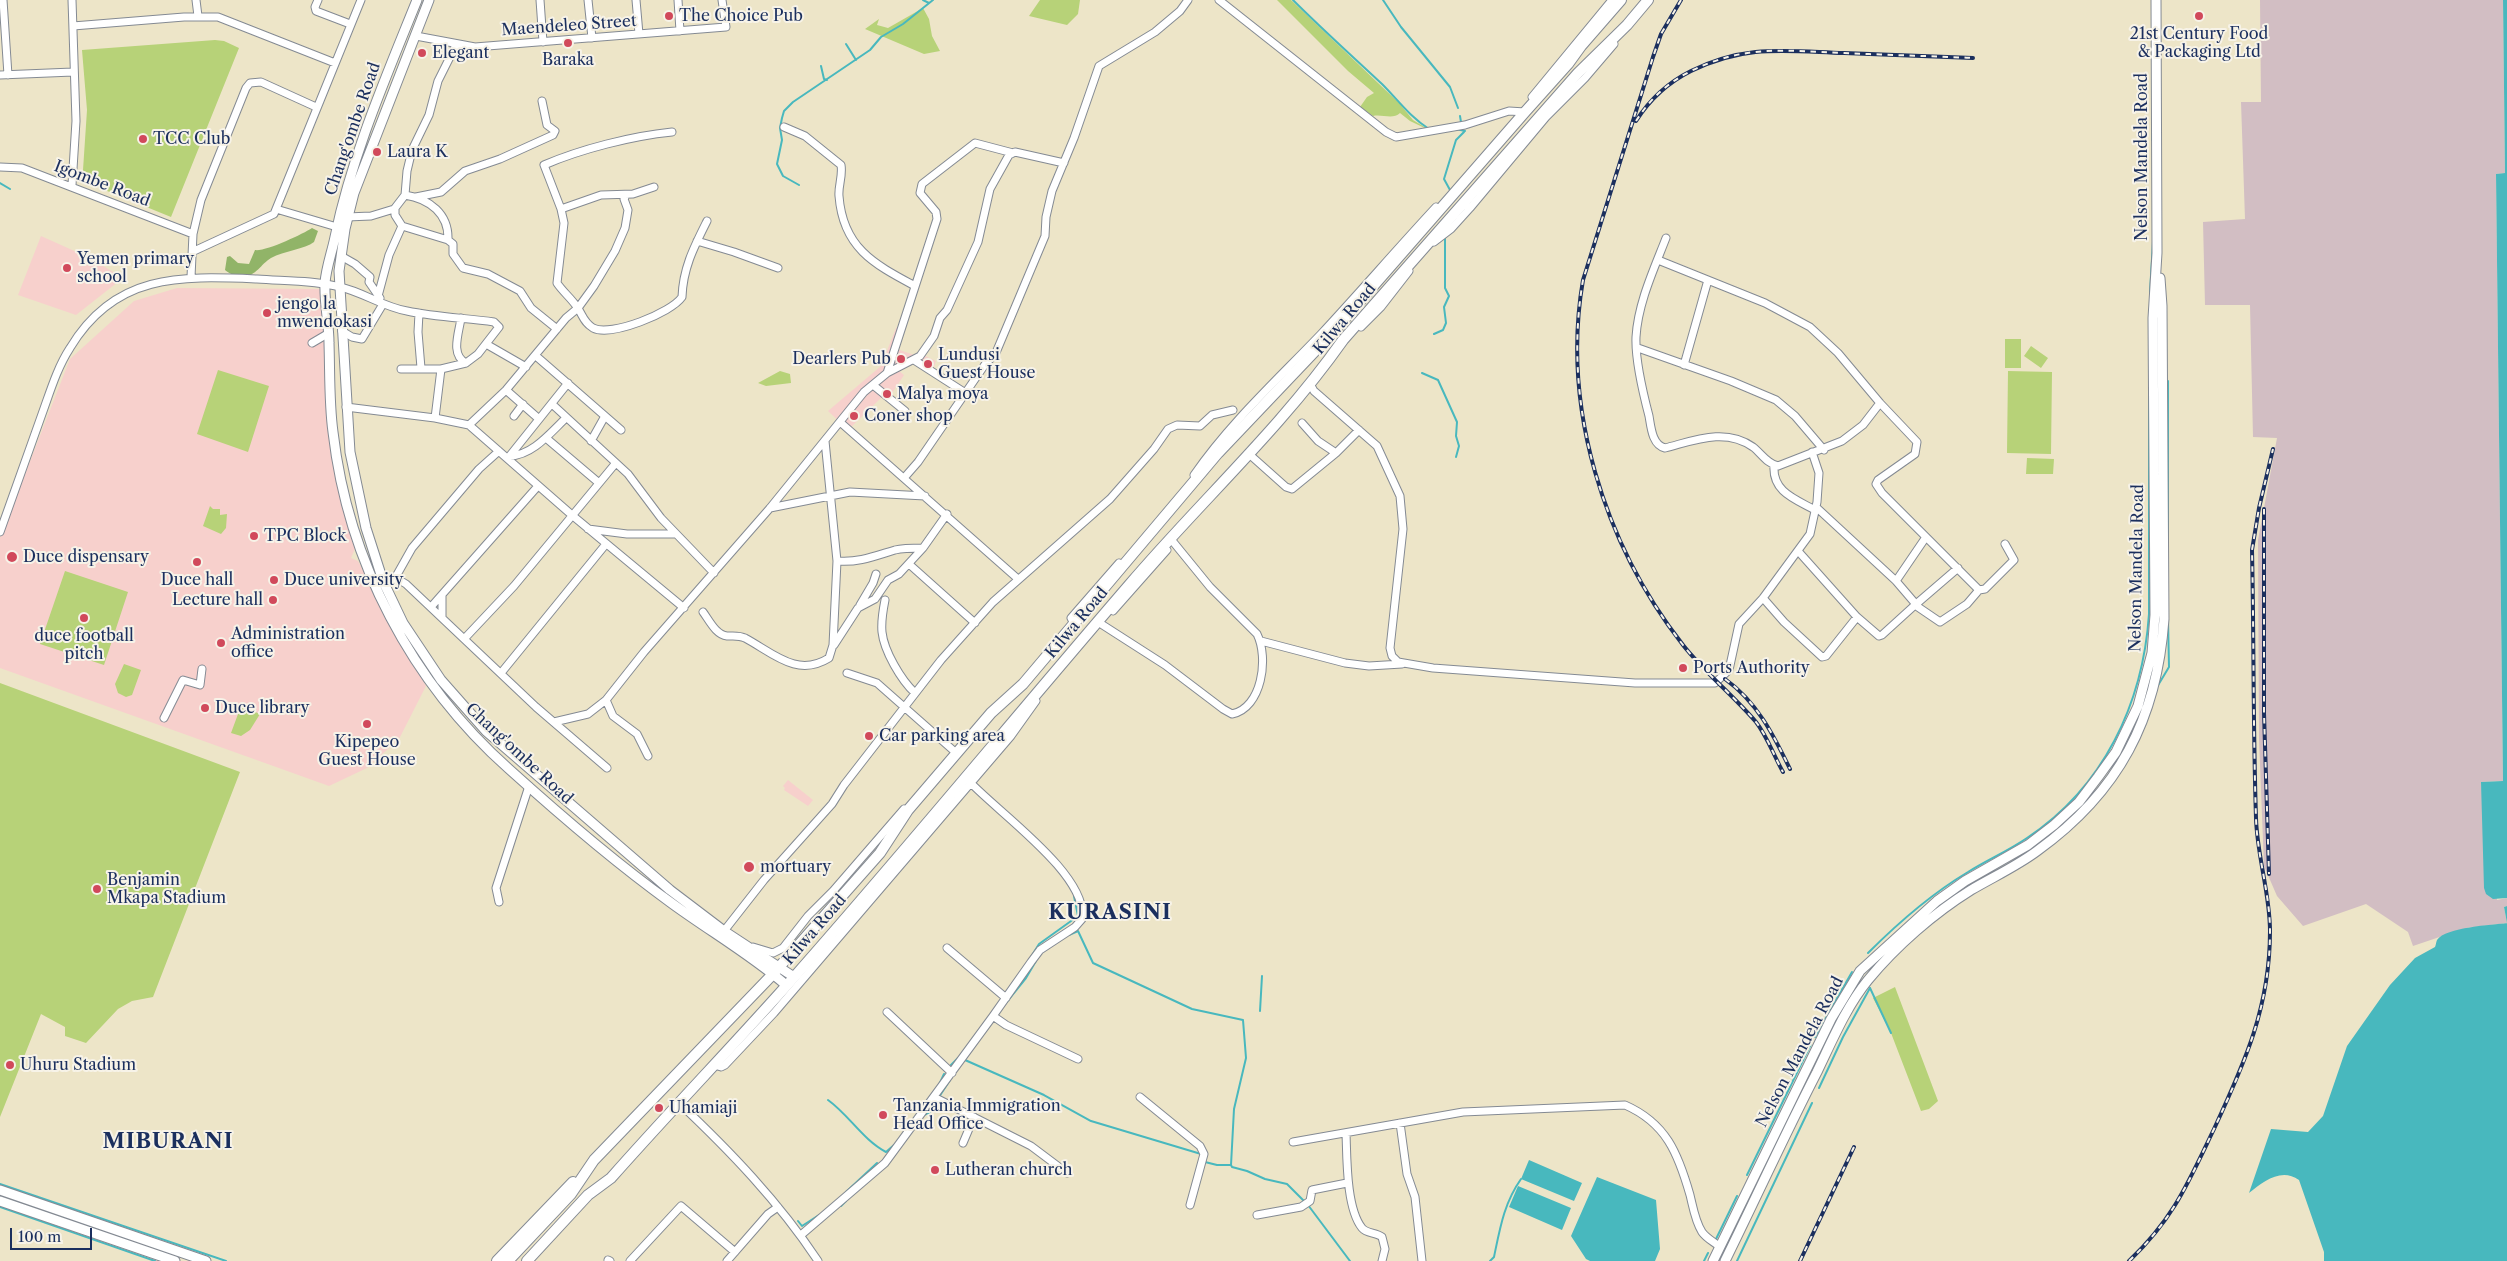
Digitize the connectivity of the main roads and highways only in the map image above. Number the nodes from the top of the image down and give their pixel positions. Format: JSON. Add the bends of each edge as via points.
{"nodes":[{"id":1,"x":417,"y":0,"type":"edge"},
{"id":2,"x":429,"y":0,"type":"edge"},
{"id":3,"x":1621,"y":0,"type":"edge"},
{"id":4,"x":1648,"y":0,"type":"edge"},
{"id":5,"x":2156,"y":0,"type":"edge"},
{"id":6,"x":2157,"y":253,"type":"junction"},
{"id":7,"x":789,"y":956,"type":"junction"},
{"id":8,"x":762,"y":960,"type":"junction"},
{"id":9,"x":776,"y":970,"type":"junction"},
{"id":10,"x":794,"y":977,"type":"junction"},
{"id":11,"x":765,"y":983,"type":"junction"},
{"id":12,"x":786,"y":985,"type":"junction"},
{"id":13,"x":594,"y":1160,"type":"junction"},
{"id":14,"x":611,"y":1178,"type":"junction"},
{"id":15,"x":0,"y":1190,"type":"edge"},
{"id":16,"x":0,"y":1201,"type":"edge"},
{"id":17,"x":175,"y":1261,"type":"edge"},
{"id":18,"x":206,"y":1261,"type":"edge"},
{"id":19,"x":497,"y":1261,"type":"edge"},
{"id":20,"x":508,"y":1261,"type":"edge"},
{"id":21,"x":527,"y":1261,"type":"edge"},
{"id":22,"x":536,"y":1261,"type":"edge"},
{"id":23,"x":1713,"y":1261,"type":"edge"},
{"id":24,"x":1725,"y":1261,"type":"edge"}],
"edges":[{"from":1,"to":8,"type":"main road","name":"Chang'ombe Road","via":[[360,148],[337,227],[325,284],[330,398],[337,461],[354,529],[380,599],[421,670],[445,703],[480,740],[577,828],[667,900]]},
{"from":2,"to":8,"type":"main road","name":"Chang'ombe Road","via":[[364,166],[347,218],[340,256],[339,287],[350,452],[355,486],[383,580],[403,624],[441,680],[476,722],[670,890]]},
{"from":3,"to":7,"type":"highway","name":"Kilwa Road","via":[[1334,331],[1218,453],[1023,684],[991,713],[908,810],[880,853]]},
{"from":4,"to":10,"type":"highway","name":"Kilwa Road","via":[[1578,73],[1466,206],[1343,340],[1311,386],[1171,540],[969,780]]},
{"from":5,"to":6,"type":"main road","name":"Nelson Mandela Road"},
{"from":6,"to":23,"type":"main road","name":"Nelson Mandela Road","via":[[2153,318],[2154,634],[2145,684],[2128,729],[2079,802],[2054,825],[2028,845],[1937,900],[1860,971],[1828,1026]]},
{"from":6,"to":24,"type":"main road","name":"Nelson Mandela Road","via":[[2162,306],[2164,619],[2159,668],[2148,710],[2127,756],[2090,807],[2037,852],[1943,909],[1867,981],[1840,1026]]},
{"from":7,"to":8,"type":"main road"},
{"from":7,"to":9,"type":"highway","name":"Kilwa Road"},
{"from":8,"to":9,"type":"main road","name":"Chang'ombe Road"},
{"from":8,"to":11,"type":"main road"},
{"from":9,"to":10,"type":"main road","name":"Chang'ombe Road"},
{"from":9,"to":11,"type":"highway","name":"Kilwa Road"},
{"from":9,"to":12,"type":"main road","name":"Chang'ombe Road"},
{"from":10,"to":12,"type":"highway","name":"Kilwa Road"},
{"from":11,"to":13,"type":"highway","name":"Kilwa Road"},
{"from":12,"to":14,"type":"highway","name":"Kilwa Road"},
{"from":13,"to":19,"type":"highway"},
{"from":13,"to":20,"type":"highway","name":"Kilwa Road","via":[[571,1194]]},
{"from":14,"to":21,"type":"highway","name":"Kilwa Road","via":[[588,1196]]},
{"from":14,"to":22,"type":"highway"},
{"from":15,"to":18,"type":"main road"},
{"from":16,"to":17,"type":"main road"}]}
